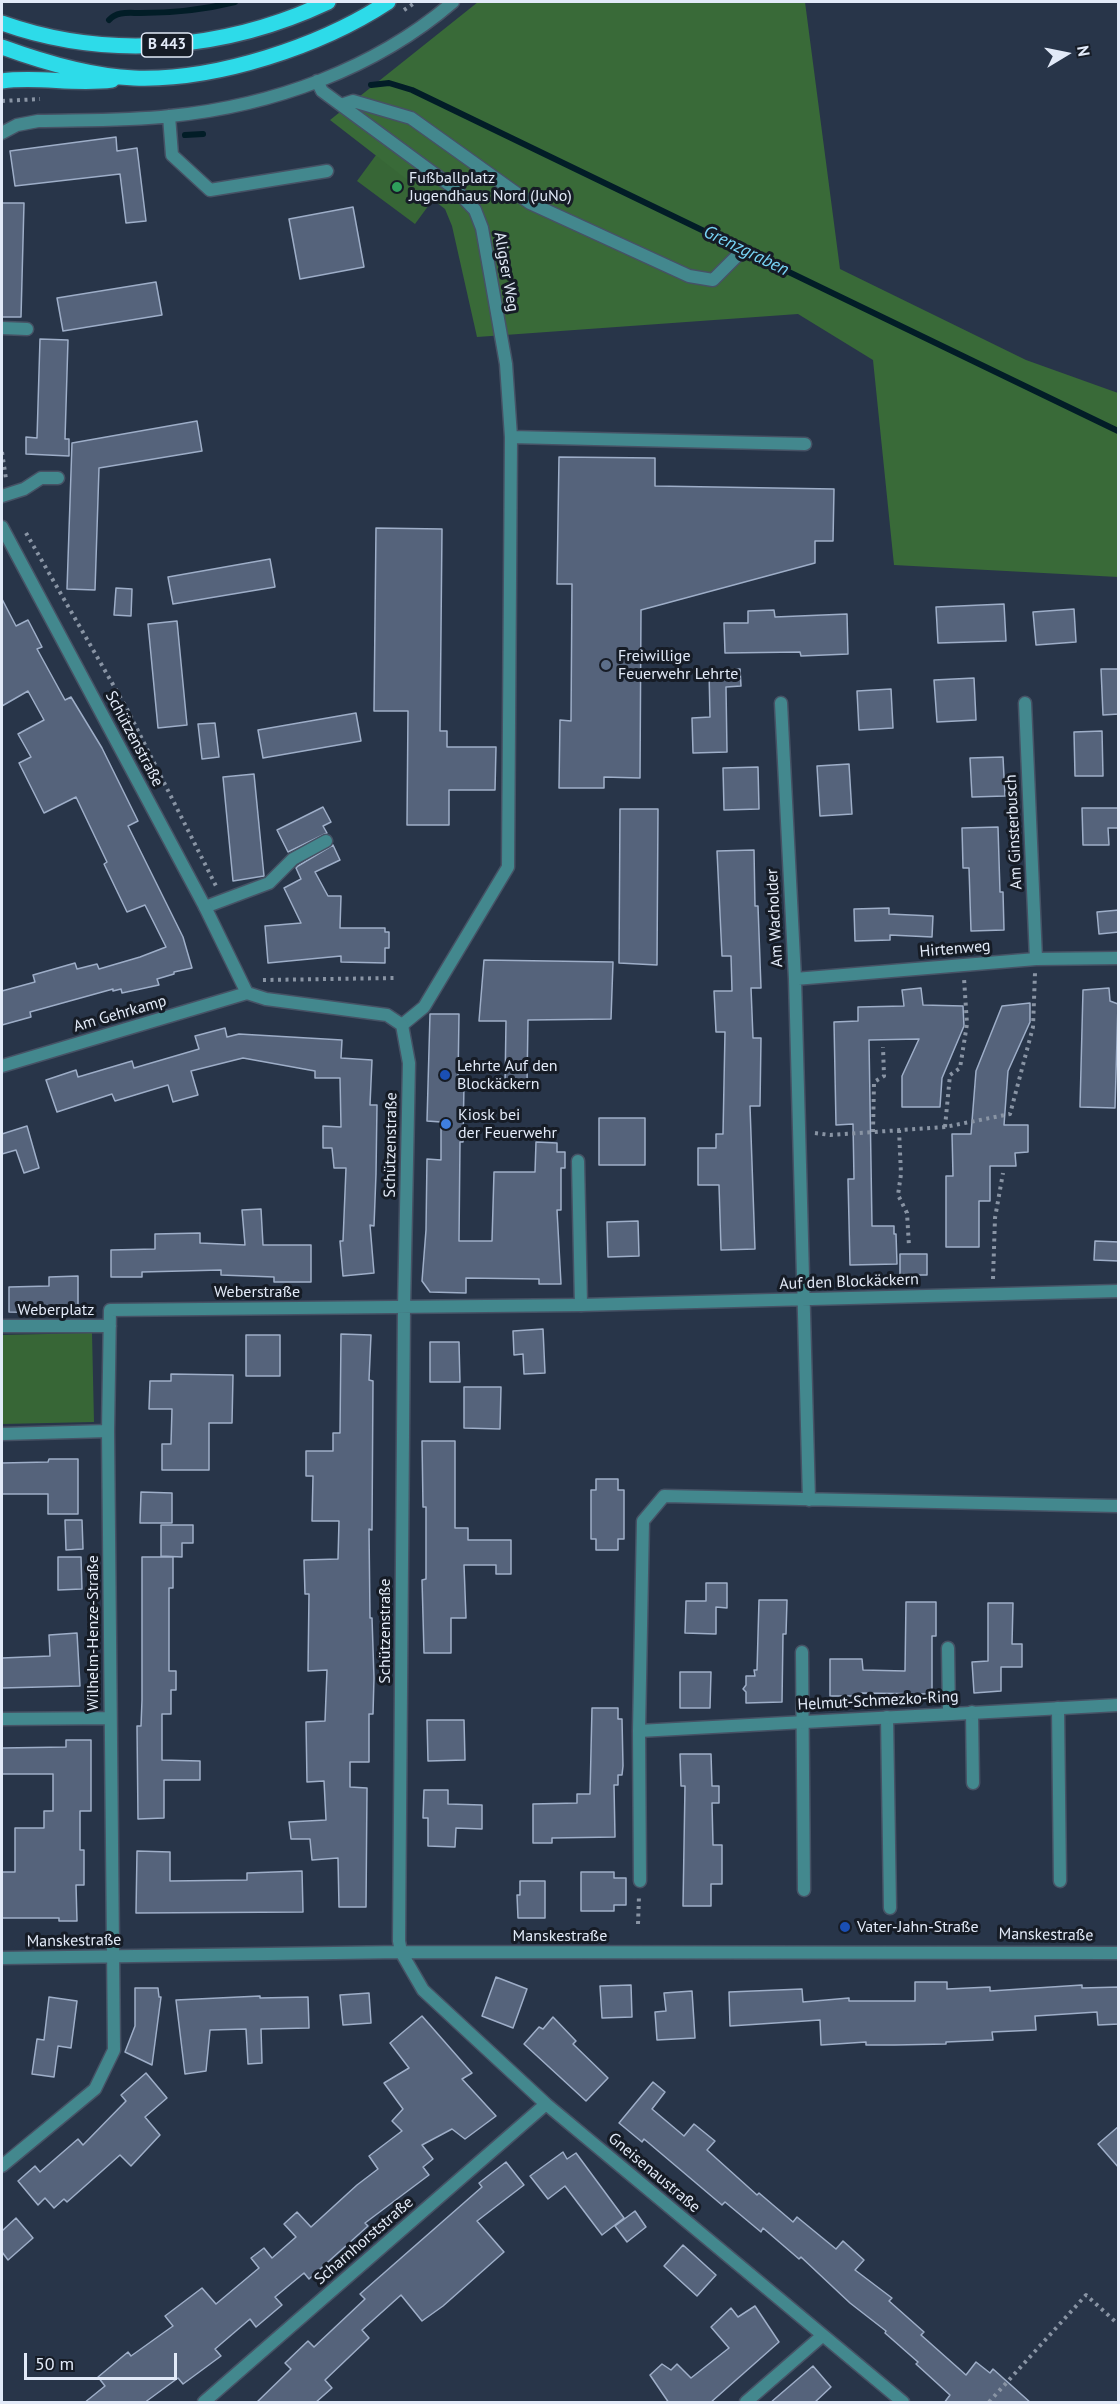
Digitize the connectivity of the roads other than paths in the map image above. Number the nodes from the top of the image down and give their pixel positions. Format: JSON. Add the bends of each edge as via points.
{"nodes":[{"id":1,"x":328,"y":2,"type":"edge"},
{"id":2,"x":388,"y":2,"type":"edge"},
{"id":3,"x":453,"y":2,"type":"edge"},
{"id":4,"x":2,"y":23,"type":"edge"},
{"id":5,"x":2,"y":47,"type":"edge"},
{"id":6,"x":134,"y":78,"type":"junction"},
{"id":7,"x":2,"y":81,"type":"edge"},
{"id":8,"x":317,"y":81,"type":"junction"},
{"id":9,"x":340,"y":105,"type":"junction"},
{"id":10,"x":169,"y":116,"type":"junction"},
{"id":11,"x":2,"y":133,"type":"edge"},
{"id":12,"x":327,"y":171,"type":"dead end"},
{"id":13,"x":737,"y":256,"type":"dead end"},
{"id":14,"x":2,"y":328,"type":"edge"},
{"id":15,"x":27,"y":329,"type":"dead end"},
{"id":16,"x":511,"y":437,"type":"junction"},
{"id":17,"x":805,"y":444,"type":"dead end"},
{"id":18,"x":58,"y":478,"type":"dead end"},
{"id":19,"x":5,"y":495,"type":"edge"},
{"id":20,"x":2,"y":527,"type":"edge"},
{"id":21,"x":781,"y":703,"type":"dead end"},
{"id":22,"x":1024,"y":703,"type":"dead end"},
{"id":23,"x":326,"y":841,"type":"dead end"},
{"id":24,"x":205,"y":907,"type":"junction"},
{"id":25,"x":1119,"y":958,"type":"edge"},
{"id":26,"x":1036,"y":959,"type":"junction"},
{"id":27,"x":795,"y":979,"type":"junction"},
{"id":28,"x":247,"y":993,"type":"junction"},
{"id":29,"x":402,"y":1025,"type":"junction"},
{"id":30,"x":2,"y":1066,"type":"edge"},
{"id":31,"x":578,"y":1161,"type":"dead end"},
{"id":32,"x":1119,"y":1291,"type":"edge"},
{"id":33,"x":803,"y":1301,"type":"junction"},
{"id":34,"x":581,"y":1305,"type":"junction"},
{"id":35,"x":404,"y":1308,"type":"junction"},
{"id":36,"x":110,"y":1310,"type":"joint"},
{"id":37,"x":2,"y":1326,"type":"edge"},
{"id":38,"x":110,"y":1326,"type":"junction"},
{"id":39,"x":108,"y":1431,"type":"junction"},
{"id":40,"x":2,"y":1434,"type":"edge"},
{"id":41,"x":809,"y":1500,"type":"junction"},
{"id":42,"x":1119,"y":1506,"type":"edge"},
{"id":43,"x":948,"y":1648,"type":"dead end"},
{"id":44,"x":802,"y":1653,"type":"dead end"},
{"id":45,"x":1119,"y":1705,"type":"edge"},
{"id":46,"x":1058,"y":1708,"type":"junction"},
{"id":47,"x":972,"y":1712,"type":"junction"},
{"id":48,"x":949,"y":1713,"type":"junction"},
{"id":49,"x":888,"y":1717,"type":"junction"},
{"id":50,"x":110,"y":1718,"type":"junction"},
{"id":51,"x":2,"y":1719,"type":"edge"},
{"id":52,"x":801,"y":1721,"type":"junction"},
{"id":53,"x":639,"y":1731,"type":"junction"},
{"id":54,"x":973,"y":1783,"type":"dead end"},
{"id":55,"x":640,"y":1881,"type":"road end"},
{"id":56,"x":1060,"y":1881,"type":"dead end"},
{"id":57,"x":804,"y":1890,"type":"dead end"},
{"id":58,"x":890,"y":1908,"type":"dead end"},
{"id":59,"x":401,"y":1952,"type":"junction"},
{"id":60,"x":1119,"y":1953,"type":"edge"},
{"id":61,"x":115,"y":1957,"type":"junction"},
{"id":62,"x":2,"y":1958,"type":"edge"},
{"id":63,"x":546,"y":2104,"type":"junction"},
{"id":64,"x":2,"y":2166,"type":"edge"},
{"id":65,"x":822,"y":2336,"type":"junction"},
{"id":66,"x":204,"y":2403,"type":"edge"},
{"id":67,"x":746,"y":2403,"type":"edge"},
{"id":68,"x":903,"y":2403,"type":"edge"}],
"edges":[{"from":1,"to":4,"type":"main road","number":"B 443","via":[[266,27],[164,46],[99,46]]},
{"from":2,"to":6,"type":"main road","number":"B 443","via":[[342,29],[276,55],[208,71]]},
{"from":3,"to":8,"type":"street","via":[[374,56]]},
{"from":5,"to":6,"type":"main road","number":"B 443","via":[[64,66]]},
{"from":6,"to":7,"type":"main road","via":[[91,83]]},
{"from":8,"to":9,"type":"street","name":"Aligser Weg","via":[[321,91]]},
{"from":8,"to":10,"type":"street","via":[[261,101]]},
{"from":9,"to":13,"type":"street","via":[[353,101],[411,118],[530,203],[689,276],[713,280]]},
{"from":9,"to":16,"type":"street","name":"Aligser Weg","via":[[455,189],[475,210],[482,228],[506,364]]},
{"from":10,"to":11,"type":"street","via":[[38,121]]},
{"from":10,"to":12,"type":"street","via":[[172,155],[210,190]]},
{"from":14,"to":15,"type":"street"},
{"from":16,"to":17,"type":"street"},
{"from":16,"to":29,"type":"street","name":"Aligser Weg","via":[[508,867],[424,1007]]},
{"from":18,"to":19,"type":"street","via":[[41,478]]},
{"from":20,"to":24,"type":"street","name":"Schützenstraße"},
{"from":21,"to":27,"type":"street","name":"Am Wacholder"},
{"from":22,"to":26,"type":"street","name":"Am Ginsterbusch"},
{"from":23,"to":24,"type":"street","via":[[293,858],[269,883]]},
{"from":24,"to":28,"type":"street","name":"Schützenstraße"},
{"from":25,"to":26,"type":"street","name":"Hirtenweg"},
{"from":26,"to":27,"type":"street","name":"Hirtenweg"},
{"from":27,"to":33,"type":"street","name":"Am Wacholder"},
{"from":28,"to":29,"type":"street","via":[[387,1015]]},
{"from":28,"to":30,"type":"street","name":"Am Gehrkamp"},
{"from":29,"to":35,"type":"street","name":"Schützenstraße","via":[[409,1063]]},
{"from":31,"to":34,"type":"street"},
{"from":32,"to":33,"type":"street","name":"Auf den Blockäckern"},
{"from":33,"to":34,"type":"street","name":"Auf den Blockäckern"},
{"from":33,"to":41,"type":"street"},
{"from":34,"to":35,"type":"street","name":"Auf den Blockäckern"},
{"from":35,"to":36,"type":"street","name":"Weberstraße"},
{"from":35,"to":59,"type":"street","name":"Schützenstraße"},
{"from":36,"to":38,"type":"street","name":"Wilhelm-Henze-Straße"},
{"from":37,"to":38,"type":"street","name":"Weberplatz"},
{"from":38,"to":39,"type":"street","name":"Wilhelm-Henze-Straße"},
{"from":39,"to":40,"type":"street"},
{"from":39,"to":50,"type":"street","name":"Wilhelm-Henze-Straße"},
{"from":41,"to":42,"type":"street"},
{"from":41,"to":53,"type":"street","via":[[664,1496],[643,1521]]},
{"from":43,"to":48,"type":"street"},
{"from":44,"to":52,"type":"street"},
{"from":45,"to":46,"type":"street","name":"Helmut-Schmezko-Ring"},
{"from":46,"to":47,"type":"street","name":"Helmut-Schmezko-Ring"},
{"from":46,"to":56,"type":"street"},
{"from":47,"to":48,"type":"street","name":"Helmut-Schmezko-Ring"},
{"from":47,"to":54,"type":"street"},
{"from":48,"to":49,"type":"street","name":"Helmut-Schmezko-Ring"},
{"from":49,"to":52,"type":"street","name":"Helmut-Schmezko-Ring"},
{"from":49,"to":58,"type":"street"},
{"from":50,"to":51,"type":"street"},
{"from":50,"to":61,"type":"street","name":"Wilhelm-Henze-Straße"},
{"from":52,"to":53,"type":"street","name":"Helmut-Schmezko-Ring"},
{"from":52,"to":57,"type":"street"},
{"from":53,"to":55,"type":"street"},
{"from":59,"to":60,"type":"street","name":"Manskestraße"},
{"from":59,"to":61,"type":"street","name":"Manskestraße"},
{"from":59,"to":63,"type":"street","name":"Gneisenaustraße","via":[[423,1990]]},
{"from":61,"to":62,"type":"street","name":"Manskestraße"},
{"from":61,"to":64,"type":"street","name":"Wilhelm-Henze-Straße","via":[[114,2050],[95,2089]]},
{"from":63,"to":65,"type":"street","name":"Gneisenaustraße"},
{"from":63,"to":66,"type":"street","name":"Scharnhorststraße"},
{"from":65,"to":67,"type":"street"},
{"from":65,"to":68,"type":"street","name":"Gneisenaustraße"}]}
